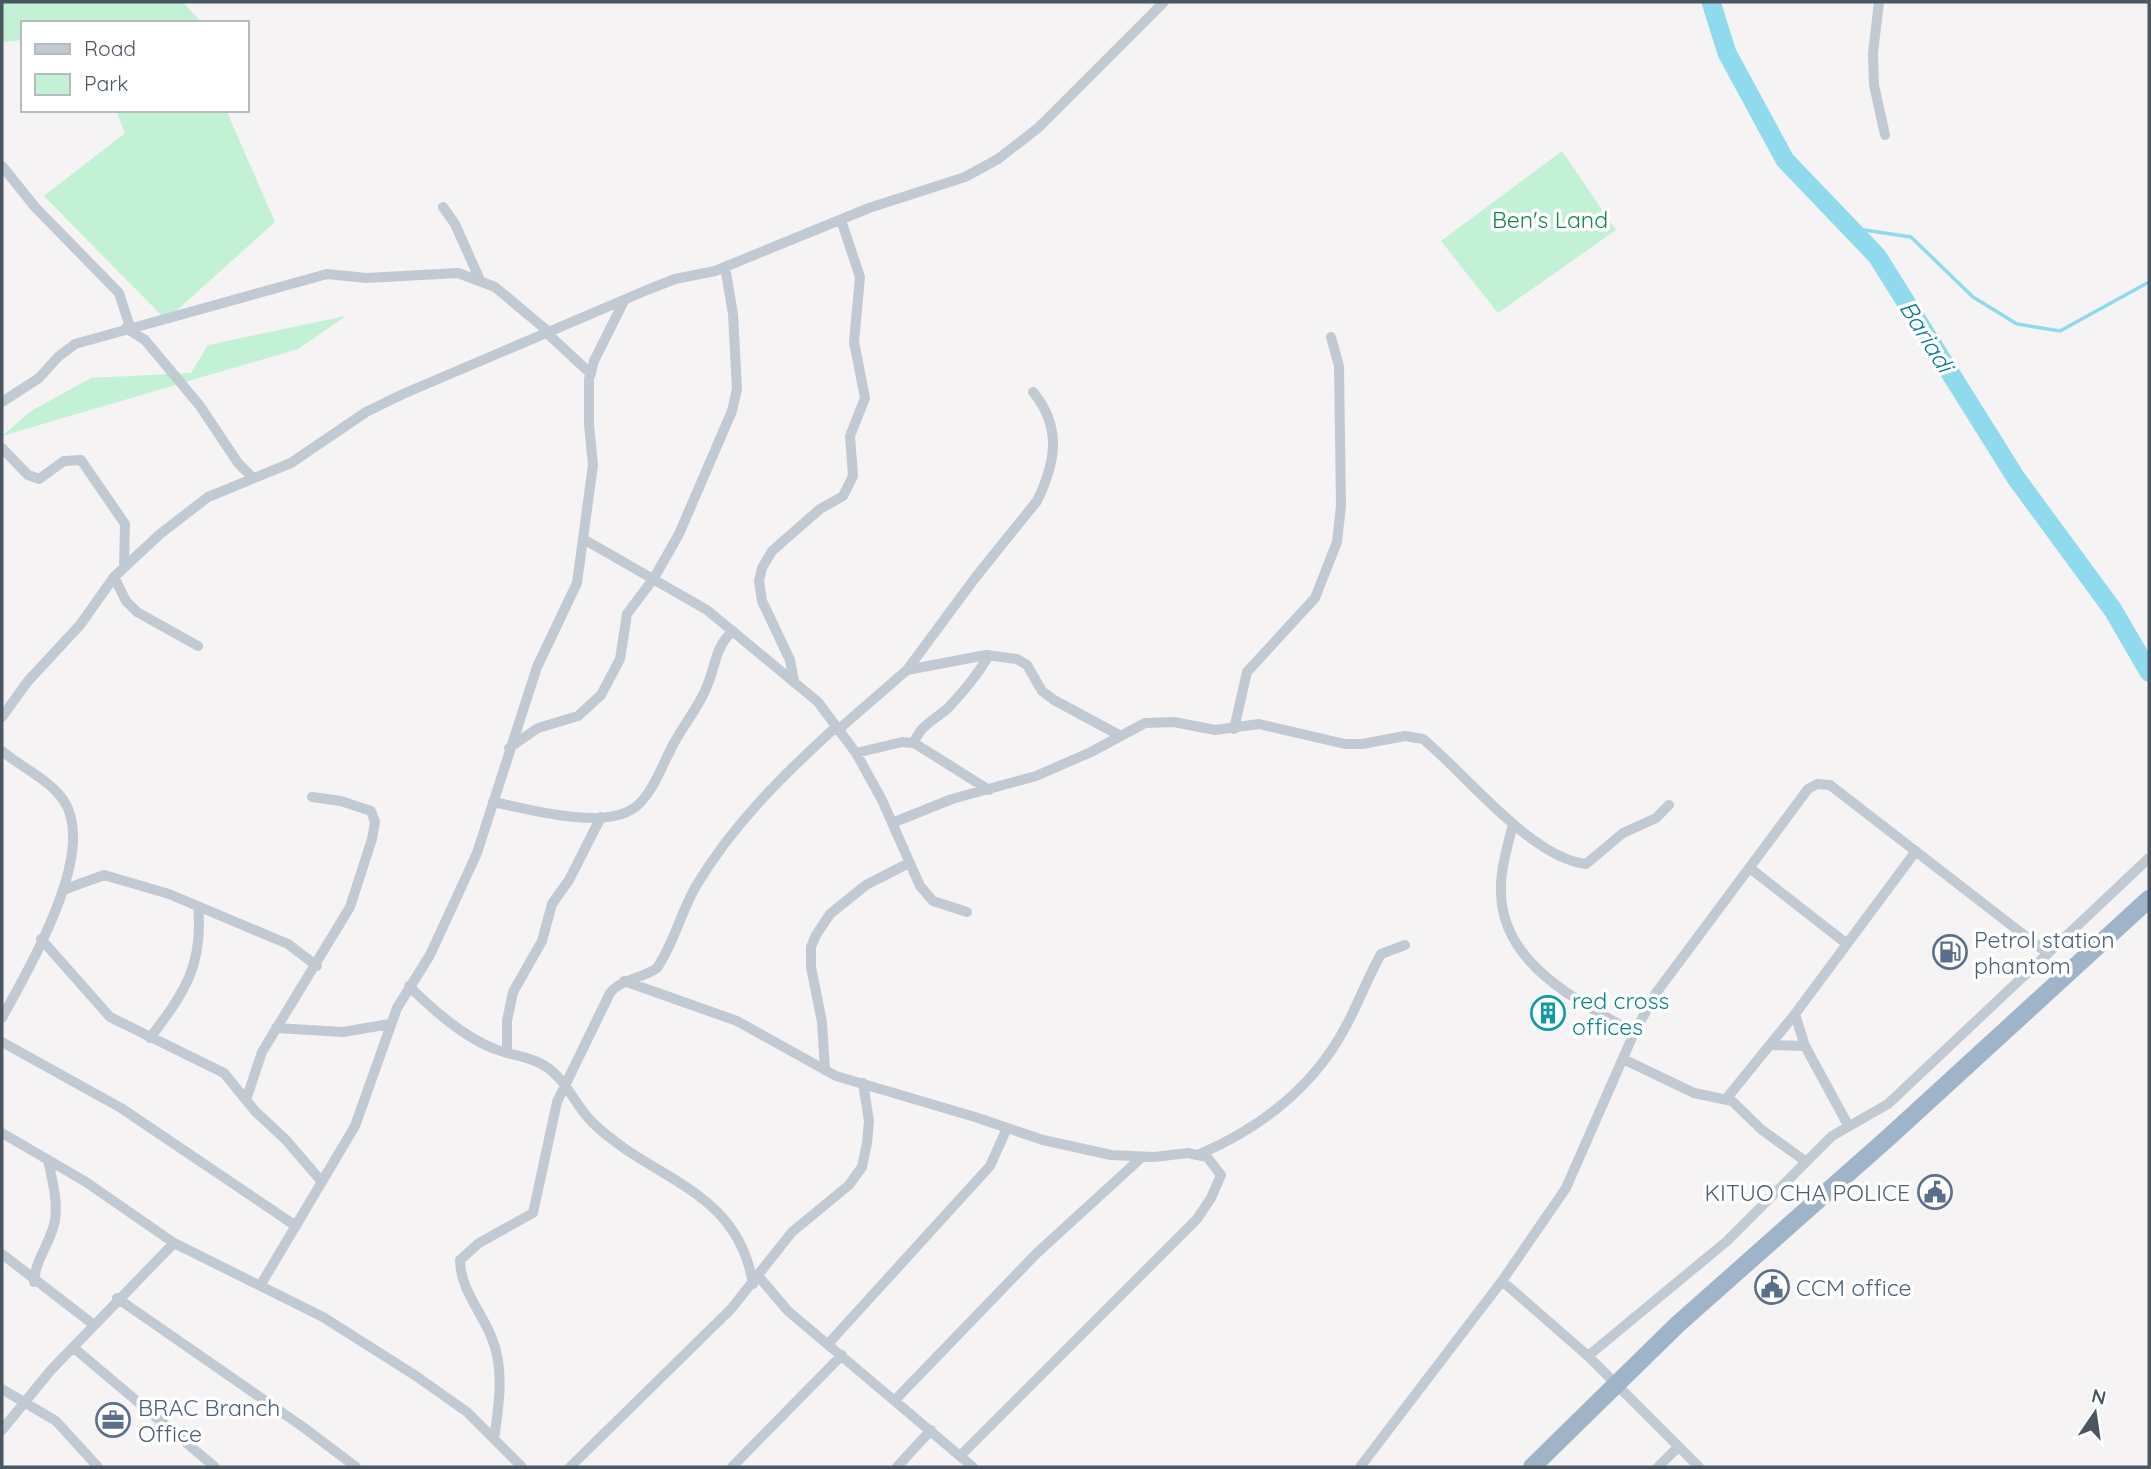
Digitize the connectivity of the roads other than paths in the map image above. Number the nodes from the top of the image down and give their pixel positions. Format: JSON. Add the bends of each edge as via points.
{"nodes":[{"id":1,"x":1164,"y":2,"type":"edge"},
{"id":2,"x":1879,"y":2,"type":"edge"},
{"id":3,"x":1885,"y":135,"type":"dead end"},
{"id":4,"x":2,"y":166,"type":"edge"},
{"id":5,"x":443,"y":207,"type":"dead end"},
{"id":6,"x":841,"y":220,"type":"junction"},
{"id":7,"x":725,"y":267,"type":"junction"},
{"id":8,"x":480,"y":281,"type":"junction"},
{"id":9,"x":624,"y":301,"type":"junction"},
{"id":10,"x":128,"y":327,"type":"junction"},
{"id":11,"x":549,"y":334,"type":"junction"},
{"id":12,"x":1331,"y":337,"type":"dead end"},
{"id":13,"x":591,"y":374,"type":"junction"},
{"id":14,"x":1033,"y":392,"type":"dead end"},
{"id":15,"x":2,"y":402,"type":"edge"},
{"id":16,"x":2,"y":448,"type":"edge"},
{"id":17,"x":253,"y":478,"type":"junction"},
{"id":18,"x":585,"y":540,"type":"junction"},
{"id":19,"x":124,"y":566,"type":"junction"},
{"id":20,"x":114,"y":577,"type":"junction"},
{"id":21,"x":654,"y":578,"type":"junction"},
{"id":22,"x":733,"y":631,"type":"junction"},
{"id":23,"x":198,"y":646,"type":"dead end"},
{"id":24,"x":989,"y":655,"type":"junction"},
{"id":25,"x":907,"y":670,"type":"junction"},
{"id":26,"x":794,"y":681,"type":"junction"},
{"id":27,"x":2,"y":717,"type":"edge"},
{"id":28,"x":838,"y":727,"type":"junction"},
{"id":29,"x":1234,"y":729,"type":"junction"},
{"id":30,"x":1119,"y":735,"type":"junction"},
{"id":31,"x":914,"y":743,"type":"junction"},
{"id":32,"x":509,"y":748,"type":"junction"},
{"id":33,"x":2,"y":751,"type":"edge"},
{"id":34,"x":856,"y":753,"type":"junction"},
{"id":35,"x":989,"y":789,"type":"junction"},
{"id":36,"x":312,"y":797,"type":"dead end"},
{"id":37,"x":493,"y":802,"type":"junction"},
{"id":38,"x":1669,"y":805,"type":"dead end"},
{"id":39,"x":601,"y":817,"type":"junction"},
{"id":40,"x":892,"y":823,"type":"junction"},
{"id":41,"x":1513,"y":824,"type":"junction"},
{"id":42,"x":1916,"y":851,"type":"junction"},
{"id":43,"x":2149,"y":858,"type":"edge"},
{"id":44,"x":909,"y":863,"type":"junction"},
{"id":45,"x":1751,"y":869,"type":"junction"},
{"id":46,"x":63,"y":890,"type":"junction"},
{"id":47,"x":2149,"y":899,"type":"edge"},
{"id":48,"x":198,"y":906,"type":"junction"},
{"id":49,"x":967,"y":912,"type":"dead end"},
{"id":50,"x":41,"y":939,"type":"junction"},
{"id":51,"x":1847,"y":944,"type":"junction"},
{"id":52,"x":1405,"y":945,"type":"dead end"},
{"id":53,"x":2046,"y":952,"type":"junction"},
{"id":54,"x":317,"y":965,"type":"junction"},
{"id":55,"x":624,"y":981,"type":"junction"},
{"id":56,"x":409,"y":986,"type":"junction"},
{"id":57,"x":1795,"y":1014,"type":"junction"},
{"id":58,"x":2,"y":1018,"type":"edge"},
{"id":59,"x":390,"y":1024,"type":"junction"},
{"id":60,"x":276,"y":1028,"type":"junction"},
{"id":61,"x":1634,"y":1033,"type":"junction"},
{"id":62,"x":150,"y":1038,"type":"junction"},
{"id":63,"x":2,"y":1042,"type":"edge"},
{"id":64,"x":1770,"y":1045,"type":"junction"},
{"id":65,"x":1805,"y":1046,"type":"junction"},
{"id":66,"x":508,"y":1053,"type":"junction"},
{"id":67,"x":1623,"y":1059,"type":"junction"},
{"id":68,"x":825,"y":1070,"type":"junction"},
{"id":69,"x":863,"y":1083,"type":"junction"},
{"id":70,"x":565,"y":1084,"type":"junction"},
{"id":71,"x":1726,"y":1099,"type":"junction"},
{"id":72,"x":246,"y":1100,"type":"junction"},
{"id":73,"x":1848,"y":1125,"type":"junction"},
{"id":74,"x":1007,"y":1128,"type":"junction"},
{"id":75,"x":2,"y":1133,"type":"edge"},
{"id":76,"x":1200,"y":1154,"type":"junction"},
{"id":77,"x":1142,"y":1157,"type":"junction"},
{"id":78,"x":48,"y":1160,"type":"junction"},
{"id":79,"x":1805,"y":1161,"type":"junction"},
{"id":80,"x":323,"y":1182,"type":"junction"},
{"id":81,"x":296,"y":1226,"type":"junction"},
{"id":82,"x":174,"y":1243,"type":"junction"},
{"id":83,"x":2,"y":1254,"type":"edge"},
{"id":84,"x":756,"y":1280,"type":"junction"},
{"id":85,"x":1502,"y":1281,"type":"junction"},
{"id":86,"x":34,"y":1282,"type":"junction"},
{"id":87,"x":260,"y":1286,"type":"junction"},
{"id":88,"x":117,"y":1298,"type":"junction"},
{"id":89,"x":94,"y":1325,"type":"junction"},
{"id":90,"x":828,"y":1344,"type":"junction"},
{"id":91,"x":74,"y":1348,"type":"junction"},
{"id":92,"x":842,"y":1355,"type":"junction"},
{"id":93,"x":1588,"y":1356,"type":"junction"},
{"id":94,"x":1616,"y":1384,"type":"junction"},
{"id":95,"x":2,"y":1390,"type":"edge"},
{"id":96,"x":896,"y":1399,"type":"junction"},
{"id":97,"x":25,"y":1403,"type":"junction"},
{"id":98,"x":2,"y":1430,"type":"edge"},
{"id":99,"x":930,"y":1430,"type":"junction"},
{"id":100,"x":494,"y":1439,"type":"junction"},
{"id":101,"x":1678,"y":1447,"type":"junction"},
{"id":102,"x":960,"y":1456,"type":"junction"},
{"id":103,"x":98,"y":1467,"type":"edge"},
{"id":104,"x":215,"y":1467,"type":"edge"},
{"id":105,"x":356,"y":1467,"type":"edge"},
{"id":106,"x":522,"y":1467,"type":"edge"},
{"id":107,"x":570,"y":1467,"type":"edge"},
{"id":108,"x":732,"y":1467,"type":"edge"},
{"id":109,"x":897,"y":1467,"type":"edge"},
{"id":110,"x":973,"y":1467,"type":"edge"},
{"id":111,"x":1360,"y":1467,"type":"edge"},
{"id":112,"x":1532,"y":1467,"type":"edge"},
{"id":113,"x":1658,"y":1467,"type":"edge"},
{"id":114,"x":1699,"y":1467,"type":"edge"}],
"edges":[{"from":1,"to":6,"type":"street","via":[[1038,128],[998,159],[965,177]]},
{"from":2,"to":3,"type":"street","via":[[1874,85]]},
{"from":4,"to":10,"type":"street","via":[[34,207],[119,293]]},
{"from":5,"to":8,"type":"street"},
{"from":6,"to":7,"type":"street"},
{"from":6,"to":26,"type":"street","via":[[860,277],[854,342],[864,398],[850,436],[853,476],[843,496],[820,509],[772,551],[759,580],[762,601],[790,660]]},
{"from":7,"to":9,"type":"street","via":[[675,279]]},
{"from":7,"to":21,"type":"street","via":[[737,388],[732,411],[679,534]]},
{"from":8,"to":10,"type":"street","via":[[458,273],[366,278],[327,274]]},
{"from":8,"to":11,"type":"street","via":[[520,306]]},
{"from":9,"to":11,"type":"street"},
{"from":9,"to":13,"type":"street"},
{"from":10,"to":15,"type":"street","via":[[65,350],[39,378]]},
{"from":10,"to":17,"type":"street","via":[[200,406]]},
{"from":11,"to":13,"type":"street"},
{"from":11,"to":17,"type":"street","via":[[366,412],[290,463]]},
{"from":12,"to":29,"type":"street","via":[[1339,366],[1341,506],[1337,542],[1315,598],[1247,672]]},
{"from":13,"to":18,"type":"street","via":[[593,465]]},
{"from":14,"to":25,"type":"street","via":[[1045,406],[1053,430],[1044,486]]},
{"from":16,"to":19,"type":"street","via":[[37,479],[70,458],[81,460],[125,524]]},
{"from":17,"to":19,"type":"street","via":[[208,497]]},
{"from":18,"to":21,"type":"street"},
{"from":18,"to":32,"type":"street","via":[[577,583],[537,667]]},
{"from":19,"to":20,"type":"street"},
{"from":20,"to":23,"type":"street","via":[[137,612]]},
{"from":20,"to":27,"type":"street"},
{"from":21,"to":22,"type":"street"},
{"from":21,"to":32,"type":"street","via":[[627,614],[620,659],[592,706],[578,716],[525,734]]},
{"from":22,"to":26,"type":"street"},
{"from":22,"to":39,"type":"street","via":[[717,649],[705,692],[651,790],[629,812]]},
{"from":24,"to":25,"type":"street"},
{"from":24,"to":30,"type":"street","via":[[1027,664],[1042,691]]},
{"from":24,"to":31,"type":"street","via":[[971,685],[926,724]]},
{"from":25,"to":28,"type":"street"},
{"from":26,"to":28,"type":"street"},
{"from":28,"to":34,"type":"street"},
{"from":28,"to":55,"type":"street","via":[[772,788],[730,835],[696,887],[657,968]]},
{"from":29,"to":30,"type":"street","via":[[1161,722],[1144,723]]},
{"from":29,"to":41,"type":"street","via":[[1268,725],[1345,744],[1405,736],[1423,739]]},
{"from":30,"to":35,"type":"street","via":[[1036,776]]},
{"from":31,"to":34,"type":"street"},
{"from":31,"to":35,"type":"street"},
{"from":32,"to":37,"type":"street"},
{"from":33,"to":46,"type":"street","via":[[47,783],[63,799],[73,820],[75,842]]},
{"from":34,"to":40,"type":"street"},
{"from":35,"to":40,"type":"street"},
{"from":36,"to":54,"type":"street","via":[[371,811],[375,821],[350,907]]},
{"from":37,"to":39,"type":"street","via":[[558,816]]},
{"from":37,"to":56,"type":"street","via":[[477,853],[440,934]]},
{"from":38,"to":41,"type":"street","via":[[1656,818],[1623,833],[1586,864],[1558,857]]},
{"from":39,"to":66,"type":"street","via":[[552,904],[542,941],[513,992],[507,1021]]},
{"from":40,"to":44,"type":"street"},
{"from":41,"to":61,"type":"street","via":[[1500,888],[1511,938],[1556,985]]},
{"from":42,"to":45,"type":"street","via":[[1830,785],[1817,784],[1808,789]]},
{"from":42,"to":51,"type":"street"},
{"from":42,"to":53,"type":"street"},
{"from":43,"to":53,"type":"street"},
{"from":44,"to":49,"type":"street","via":[[933,901]]},
{"from":44,"to":68,"type":"street","via":[[866,885],[830,914],[811,947]]},
{"from":45,"to":51,"type":"street"},
{"from":45,"to":61,"type":"street","via":[[1687,948]]},
{"from":46,"to":48,"type":"street","via":[[104,875]]},
{"from":46,"to":50,"type":"street"},
{"from":47,"to":94,"type":"highway"},
{"from":48,"to":54,"type":"street","via":[[288,944]]},
{"from":48,"to":62,"type":"street","via":[[198,956],[171,1012]]},
{"from":50,"to":58,"type":"street"},
{"from":50,"to":62,"type":"street","via":[[110,1017]]},
{"from":51,"to":57,"type":"street"},
{"from":52,"to":76,"type":"street","via":[[1381,954],[1331,1052],[1294,1095],[1257,1126]]},
{"from":53,"to":73,"type":"street","via":[[1888,1104]]},
{"from":54,"to":60,"type":"street"},
{"from":55,"to":68,"type":"street","via":[[737,1021]]},
{"from":55,"to":70,"type":"street","via":[[610,993]]},
{"from":56,"to":59,"type":"street"},
{"from":56,"to":66,"type":"street","via":[[471,1036]]},
{"from":57,"to":64,"type":"street"},
{"from":57,"to":65,"type":"street"},
{"from":59,"to":60,"type":"street","via":[[343,1032]]},
{"from":59,"to":80,"type":"street","via":[[362,1109]]},
{"from":60,"to":72,"type":"street","via":[[262,1052]]},
{"from":61,"to":67,"type":"street"},
{"from":62,"to":72,"type":"street","via":[[223,1073]]},
{"from":63,"to":81,"type":"street","via":[[121,1108]]},
{"from":64,"to":65,"type":"street"},
{"from":64,"to":71,"type":"street"},
{"from":65,"to":73,"type":"street"},
{"from":66,"to":70,"type":"street","via":[[548,1068]]},
{"from":67,"to":71,"type":"street","via":[[1694,1093]]},
{"from":67,"to":85,"type":"street","via":[[1576,1171]]},
{"from":68,"to":69,"type":"street"},
{"from":69,"to":74,"type":"street"},
{"from":69,"to":84,"type":"street","via":[[869,1121],[862,1167],[849,1185],[792,1232]]},
{"from":70,"to":84,"type":"street","via":[[592,1123],[722,1214],[744,1249]]},
{"from":70,"to":100,"type":"street","via":[[550,1125],[533,1213],[460,1260],[460,1277],[497,1354],[499,1406]]},
{"from":71,"to":79,"type":"street"},
{"from":72,"to":80,"type":"street"},
{"from":73,"to":79,"type":"street"},
{"from":74,"to":77,"type":"street","via":[[1082,1151]]},
{"from":74,"to":90,"type":"street","via":[[990,1166]]},
{"from":75,"to":78,"type":"street"},
{"from":76,"to":77,"type":"street"},
{"from":76,"to":102,"type":"street","via":[[1212,1160],[1221,1175],[1197,1219]]},
{"from":77,"to":96,"type":"street","via":[[1037,1253]]},
{"from":78,"to":82,"type":"street"},
{"from":78,"to":86,"type":"street","via":[[56,1200],[55,1223]]},
{"from":79,"to":93,"type":"street","via":[[1727,1241]]},
{"from":80,"to":81,"type":"street"},
{"from":81,"to":87,"type":"street"},
{"from":82,"to":87,"type":"street"},
{"from":82,"to":88,"type":"street"},
{"from":83,"to":86,"type":"street"},
{"from":84,"to":90,"type":"street"},
{"from":84,"to":107,"type":"street","via":[[689,1353]]},
{"from":85,"to":93,"type":"street"},
{"from":85,"to":111,"type":"street"},
{"from":86,"to":89,"type":"street"},
{"from":87,"to":100,"type":"street","via":[[323,1317],[416,1376],[467,1412]]},
{"from":88,"to":89,"type":"street"},
{"from":88,"to":105,"type":"street"},
{"from":89,"to":91,"type":"street"},
{"from":90,"to":92,"type":"street"},
{"from":91,"to":97,"type":"street"},
{"from":91,"to":104,"type":"street"},
{"from":92,"to":96,"type":"street"},
{"from":92,"to":108,"type":"street"},
{"from":93,"to":94,"type":"street"},
{"from":94,"to":101,"type":"street"},
{"from":94,"to":112,"type":"highway"},
{"from":95,"to":97,"type":"street"},
{"from":96,"to":99,"type":"street"},
{"from":97,"to":98,"type":"street"},
{"from":97,"to":103,"type":"street","via":[[56,1421]]},
{"from":99,"to":102,"type":"street"},
{"from":99,"to":109,"type":"street"},
{"from":100,"to":106,"type":"street"},
{"from":101,"to":113,"type":"street"},
{"from":101,"to":114,"type":"street"},
{"from":102,"to":110,"type":"street"}]}
